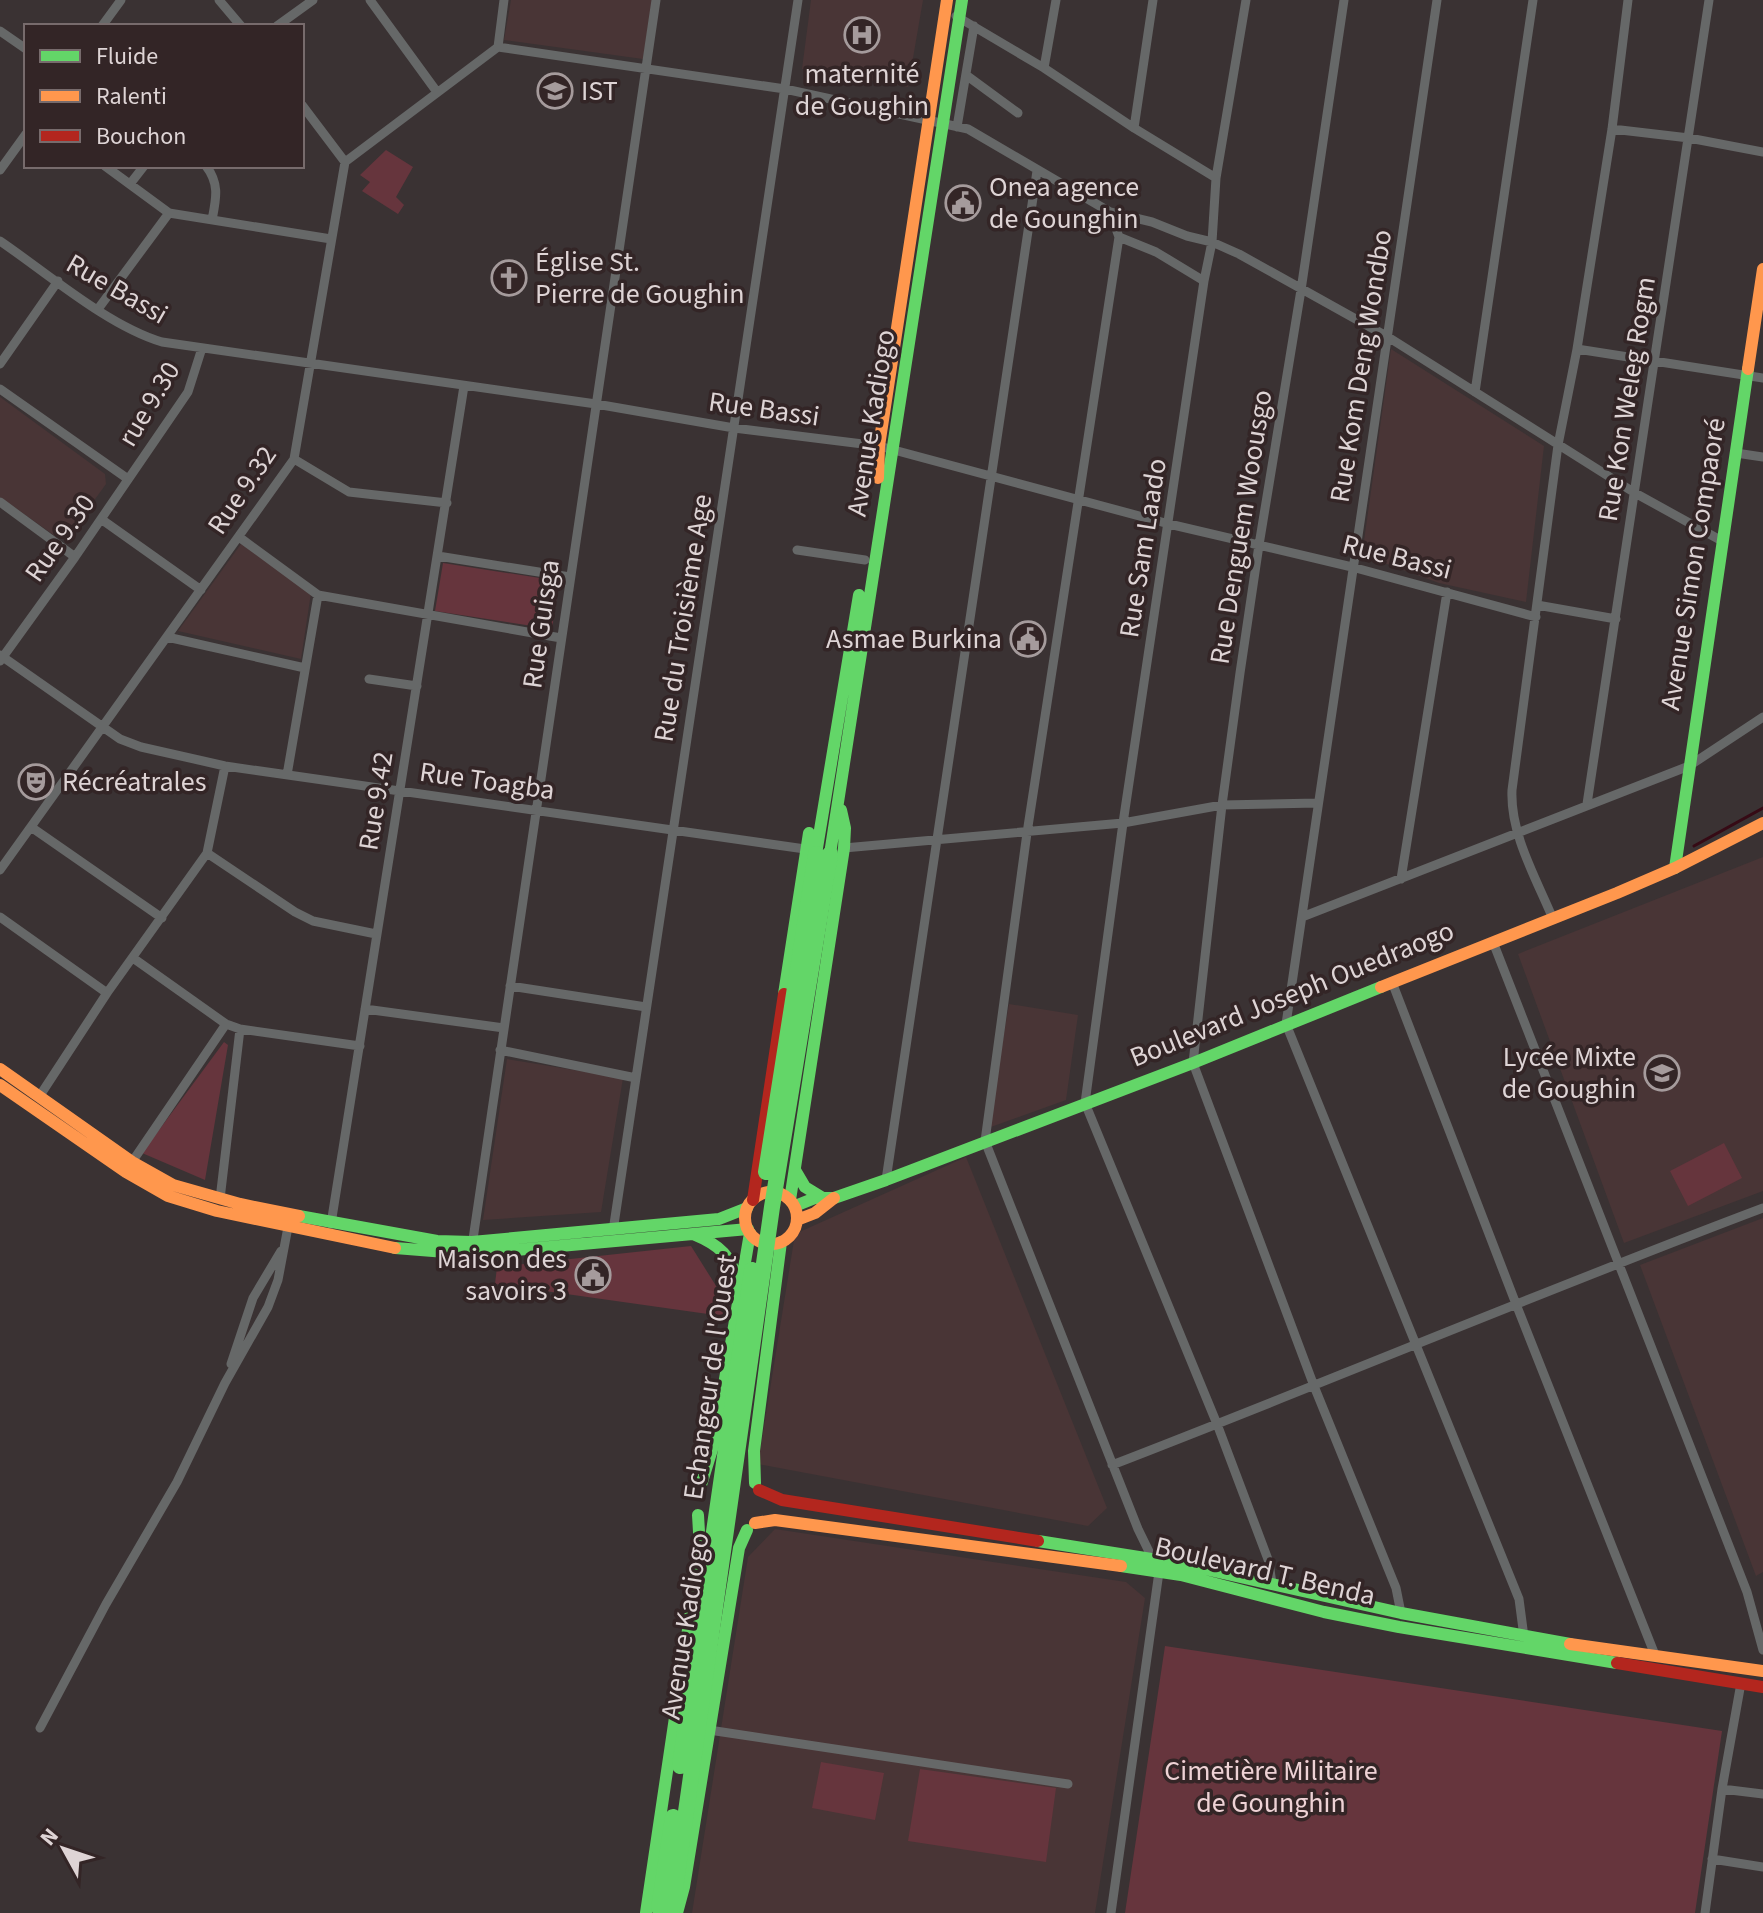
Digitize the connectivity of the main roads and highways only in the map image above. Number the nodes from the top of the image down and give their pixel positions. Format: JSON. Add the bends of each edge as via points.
{"nodes":[{"id":1,"x":962,"y":0,"type":"edge"},
{"id":2,"x":957,"y":14,"type":"edge"},
{"id":3,"x":1763,"y":269,"type":"edge"},
{"id":4,"x":1755,"y":377,"type":"edge"},
{"id":5,"x":885,"y":448,"type":"junction"},
{"id":6,"x":831,"y":803,"type":"junction"},
{"id":7,"x":1763,"y":823,"type":"edge"},
{"id":8,"x":824,"y":851,"type":"junction"},
{"id":9,"x":1675,"y":868,"type":"junction"},
{"id":10,"x":0,"y":1069,"type":"edge"},
{"id":11,"x":0,"y":1085,"type":"edge"},
{"id":12,"x":795,"y":1170,"type":"junction"},
{"id":13,"x":828,"y":1198,"type":"junction"},
{"id":14,"x":750,"y":1204,"type":"junction"},
{"id":15,"x":794,"y":1209,"type":"junction"},
{"id":16,"x":749,"y":1231,"type":"junction"},
{"id":17,"x":693,"y":1234,"type":"junction"},
{"id":18,"x":612,"y":1235,"type":"junction"},
{"id":19,"x":781,"y":1242,"type":"junction"},
{"id":20,"x":472,"y":1248,"type":"junction"},
{"id":21,"x":739,"y":1296,"type":"junction"},
{"id":22,"x":701,"y":1485,"type":"junction"},
{"id":23,"x":757,"y":1486,"type":"junction"},
{"id":24,"x":698,"y":1515,"type":"junction"},
{"id":25,"x":751,"y":1527,"type":"junction"},
{"id":26,"x":1156,"y":1566,"type":"junction"},
{"id":27,"x":1760,"y":1667,"type":"edge"},
{"id":28,"x":1763,"y":1687,"type":"edge"},
{"id":29,"x":664,"y":1912,"type":"edge"}],
"edges":[{"from":1,"to":2,"type":"main road","name":"Avenue Kadiogo"},
{"from":2,"to":5,"type":"main road","name":"Avenue Kadiogo"},
{"from":3,"to":4,"type":"main road","name":"Avenue Simon Compaoré"},
{"from":4,"to":9,"type":"main road","name":"Avenue Simon Compaoré","via":[[1736,453]]},
{"from":5,"to":6,"type":"main road","name":"Avenue Kadiogo"},
{"from":5,"to":6,"type":"main road","name":"Avenue Kadiogo"},
{"from":6,"to":8,"type":"main road","name":"Avenue Kadiogo"},
{"from":6,"to":8,"type":"main road","via":[[845,828]]},
{"from":7,"to":9,"type":"main road","name":"Boulevard Joseph Ouedraogo"},
{"from":8,"to":12,"type":"main road"},
{"from":8,"to":14,"type":"main road"},
{"from":8,"to":29,"type":"main road","name":"Avenue Kadiogo","bridge":true,"via":[[688,1786]]},
{"from":8,"to":29,"type":"main road","name":"Echangeur de l'Ouest","bridge":true,"via":[[703,1599]]},
{"from":9,"to":13,"type":"main road","name":"Boulevard Joseph Ouedraogo","via":[[1193,1063]]},
{"from":10,"to":20,"type":"main road","via":[[173,1185],[331,1224]]},
{"from":11,"to":20,"type":"main road","via":[[168,1196],[398,1249]]},
{"from":12,"to":13,"type":"main road","via":[[805,1187]]},
{"from":12,"to":15,"type":"main road"},
{"from":13,"to":15,"type":"main road","name":"Boulevard Joseph Ouedraogo","via":[[815,1213]]},
{"from":14,"to":15,"type":"main road","via":[[776,1192]]},
{"from":14,"to":16,"type":"main road"},
{"from":14,"to":18,"type":"main road","via":[[719,1219]]},
{"from":15,"to":19,"type":"main road","via":[[792,1233]]},
{"from":16,"to":17,"type":"main road"},
{"from":16,"to":19,"type":"main road","via":[[764,1243]]},
{"from":16,"to":21,"type":"main road"},
{"from":17,"to":18,"type":"main road"},
{"from":17,"to":21,"type":"main road","via":[[729,1256]]},
{"from":18,"to":20,"type":"main road"},
{"from":19,"to":23,"type":"main road","via":[[754,1451]]},
{"from":21,"to":22,"type":"main road","via":[[714,1443]]},
{"from":22,"to":23,"type":"main road","via":[[728,1470],[743,1473]]},
{"from":22,"to":24,"type":"main road"},
{"from":23,"to":25,"type":"main road","via":[[762,1503]]},
{"from":23,"to":26,"type":"main road","name":"Boulevard T. Benda","via":[[782,1500]]},
{"from":24,"to":25,"type":"main road","via":[[719,1534]]},
{"from":24,"to":29,"type":"main road","via":[[700,1549]]},
{"from":25,"to":26,"type":"main road","name":"Boulevard T. Benda","via":[[775,1520]]},
{"from":25,"to":29,"type":"main road","via":[[739,1548],[684,1887]]},
{"from":26,"to":27,"type":"main road","name":"Boulevard T. Benda","via":[[1272,1584],[1524,1637]]},
{"from":26,"to":28,"type":"main road","name":"Boulevard T. Benda","via":[[1399,1627]]}]}
